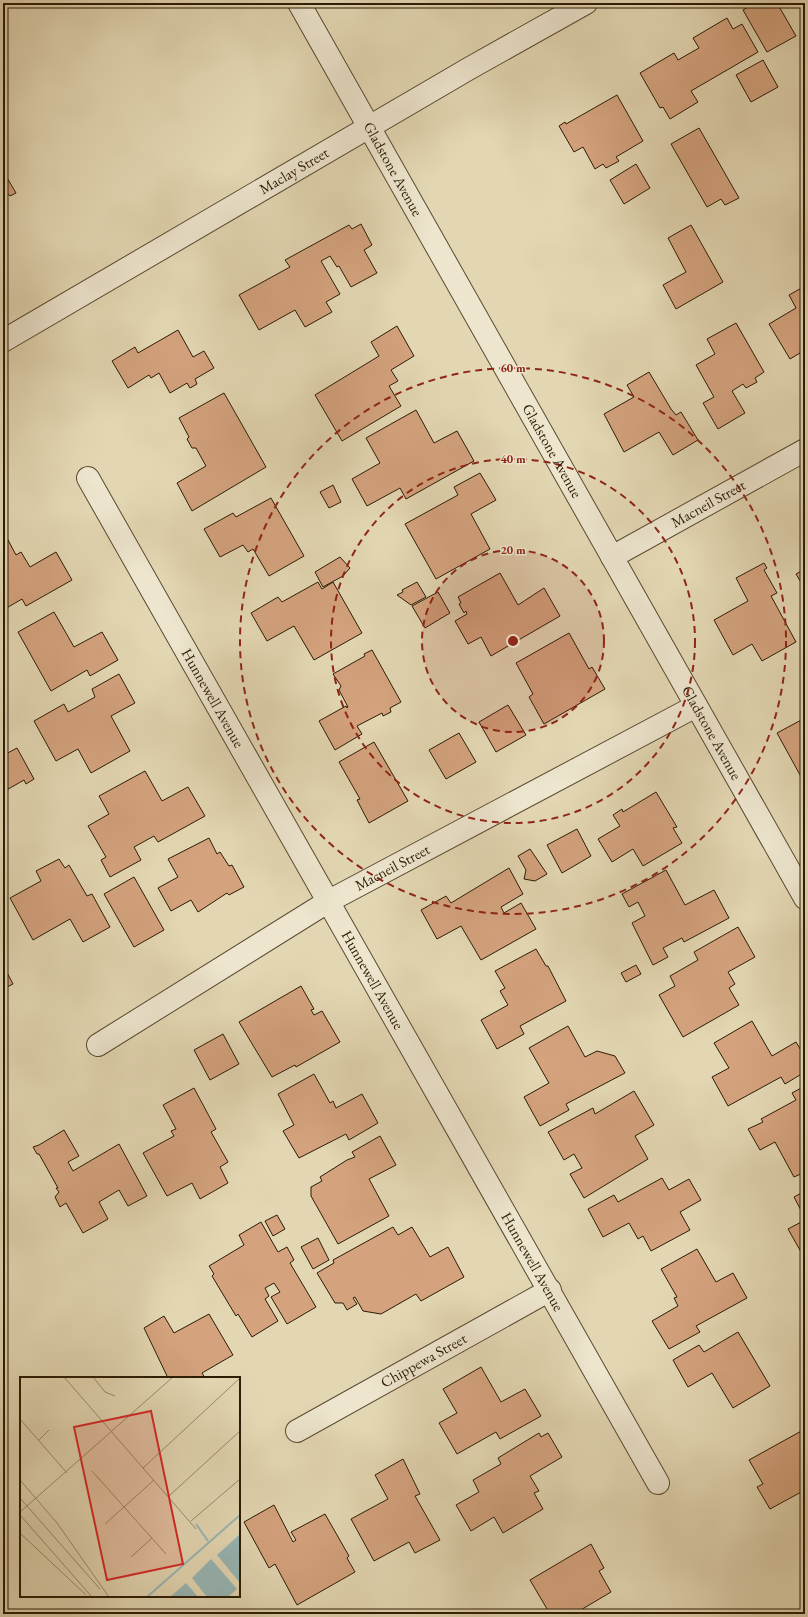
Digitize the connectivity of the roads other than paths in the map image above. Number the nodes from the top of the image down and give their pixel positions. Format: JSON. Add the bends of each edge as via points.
{"nodes":[{"id":1,"x":299,"y":3,"type":"edge"},
{"id":2,"x":586,"y":3,"type":"edge"},
{"id":3,"x":369,"y":127,"type":"junction"},
{"id":4,"x":3,"y":341,"type":"edge"},
{"id":5,"x":805,"y":450,"type":"edge"},
{"id":6,"x":88,"y":478,"type":"dead end"},
{"id":7,"x":612,"y":557,"type":"junction"},
{"id":8,"x":696,"y":706,"type":"junction"},
{"id":9,"x":805,"y":898,"type":"edge"},
{"id":10,"x":329,"y":901,"type":"junction"},
{"id":11,"x":98,"y":1045,"type":"dead end"},
{"id":12,"x":550,"y":1290,"type":"junction"},
{"id":13,"x":297,"y":1431,"type":"dead end"},
{"id":14,"x":658,"y":1483,"type":"dead end"}],
"edges":[{"from":1,"to":3,"type":"street","name":"Gladstone Avenue"},
{"from":2,"to":3,"type":"street","name":"Maclay Street"},
{"from":3,"to":4,"type":"street","name":"Maclay Street"},
{"from":3,"to":7,"type":"street","name":"Gladstone Avenue"},
{"from":5,"to":7,"type":"street","name":"Macneil Street"},
{"from":6,"to":10,"type":"street","name":"Hunnewell Avenue"},
{"from":7,"to":8,"type":"street","name":"Gladstone Avenue"},
{"from":8,"to":9,"type":"street","name":"Gladstone Avenue"},
{"from":8,"to":10,"type":"street","name":"Macneil Street"},
{"from":10,"to":11,"type":"street","name":"Macneil Street"},
{"from":10,"to":12,"type":"street","name":"Hunnewell Avenue"},
{"from":12,"to":13,"type":"street","name":"Chippewa Street"},
{"from":12,"to":14,"type":"street","name":"Hunnewell Avenue"}]}
